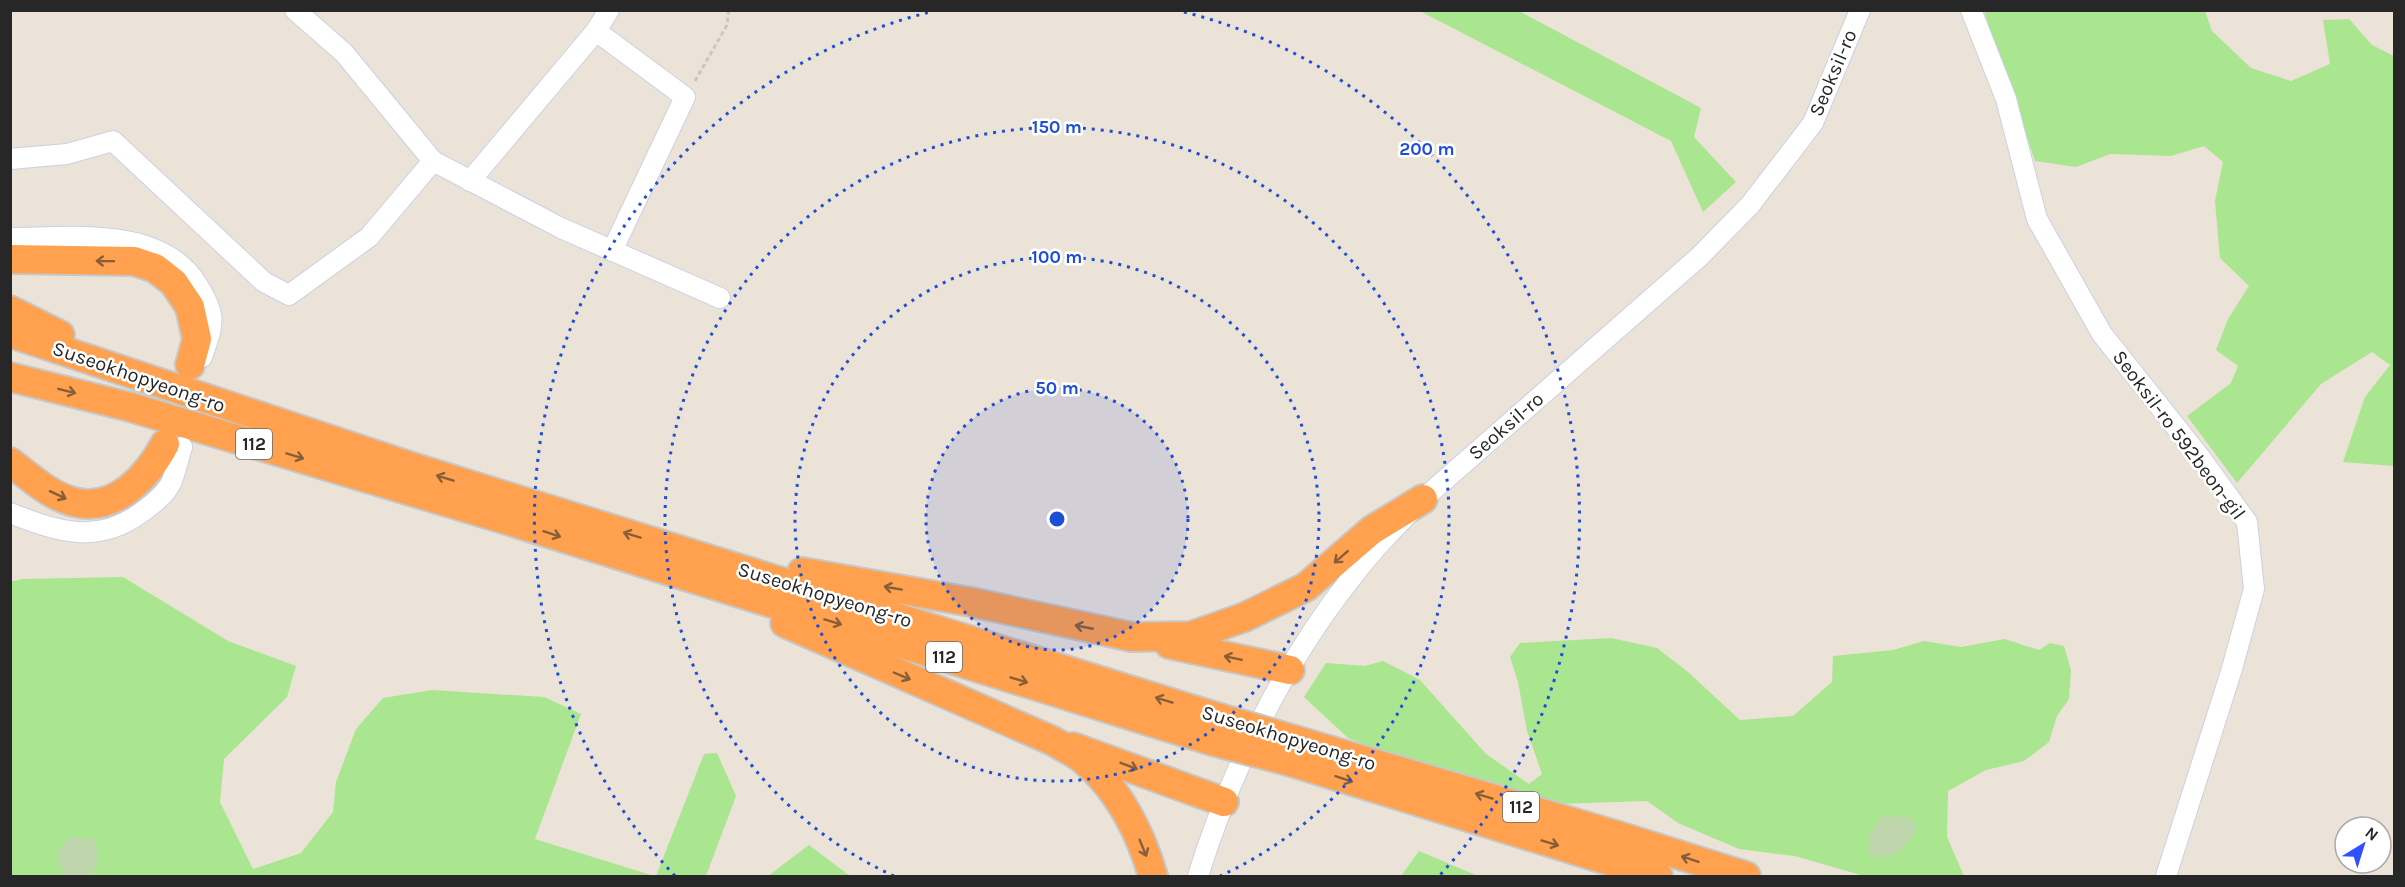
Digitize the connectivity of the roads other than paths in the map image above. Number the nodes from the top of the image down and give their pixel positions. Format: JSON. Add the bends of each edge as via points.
{"nodes":[{"id":1,"x":295,"y":10,"type":"edge"},
{"id":2,"x":609,"y":10,"type":"edge"},
{"id":3,"x":1860,"y":10,"type":"edge"},
{"id":4,"x":1971,"y":10,"type":"edge"},
{"id":5,"x":596,"y":31,"type":"junction"},
{"id":6,"x":10,"y":159,"type":"edge"},
{"id":7,"x":433,"y":161,"type":"junction"},
{"id":8,"x":470,"y":181,"type":"junction"},
{"id":9,"x":10,"y":238,"type":"edge"},
{"id":10,"x":612,"y":251,"type":"junction"},
{"id":11,"x":10,"y":259,"type":"edge"},
{"id":12,"x":720,"y":298,"type":"dead end"},
{"id":13,"x":10,"y":309,"type":"edge"},
{"id":14,"x":10,"y":333,"type":"edge"},
{"id":15,"x":198,"y":354,"type":"joint"},
{"id":16,"x":10,"y":377,"type":"edge"},
{"id":17,"x":148,"y":381,"type":"junction"},
{"id":18,"x":174,"y":446,"type":"joint"},
{"id":19,"x":10,"y":462,"type":"edge"},
{"id":20,"x":1423,"y":499,"type":"junction"},
{"id":21,"x":10,"y":513,"type":"edge"},
{"id":22,"x":682,"y":563,"type":"junction"},
{"id":23,"x":1132,"y":637,"type":"junction"},
{"id":24,"x":1290,"y":670,"type":"junction"},
{"id":25,"x":1054,"y":741,"type":"junction"},
{"id":26,"x":1292,"y":750,"type":"junction"},
{"id":27,"x":1224,"y":802,"type":"junction"},
{"id":28,"x":1153,"y":876,"type":"edge"},
{"id":29,"x":1198,"y":876,"type":"edge"},
{"id":30,"x":1658,"y":876,"type":"edge"},
{"id":31,"x":1746,"y":876,"type":"edge"},
{"id":32,"x":2166,"y":876,"type":"edge"}],
"edges":[{"from":1,"to":7,"type":"street","via":[[344,53]]},
{"from":2,"to":5,"type":"street"},
{"from":3,"to":20,"type":"street","name":"Seoksil-ro","via":[[1813,123],[1750,205],[1699,257]]},
{"from":4,"to":32,"type":"street","name":"Seoksil-ro 592beon-gil","via":[[2006,99],[2037,219],[2102,334],[2247,522],[2254,589]]},
{"from":5,"to":8,"type":"street"},
{"from":5,"to":10,"type":"street","via":[[685,97]]},
{"from":6,"to":7,"type":"street","via":[[67,154],[113,141],[264,282],[289,295],[369,237]]},
{"from":7,"to":8,"type":"street"},
{"from":8,"to":10,"type":"street"},
{"from":9,"to":15,"type":"street","via":[[102,239],[137,243],[162,252],[191,276],[207,300],[213,324]]},
{"from":10,"to":12,"type":"street"},
{"from":15,"to":11,"type":"highway","one_way":true,"via":[[190,307],[174,283],[155,268],[134,261]]},
{"from":13,"to":17,"type":"highway"},
{"from":14,"to":17,"type":"highway","name":"Suseokhopyeong-ro","number":"112"},
{"from":16,"to":22,"type":"highway","name":"Suseokhopyeong-ro","number":"112","one_way":true,"via":[[130,407],[497,517]]},
{"from":22,"to":17,"type":"highway","name":"Suseokhopyeong-ro","number":"112","one_way":true,"via":[[409,466]]},
{"from":19,"to":18,"type":"highway","one_way":true,"via":[[47,490],[75,503],[105,502],[128,491]]},
{"from":18,"to":21,"type":"street","via":[[171,484],[157,502],[114,529],[91,534],[59,529]]},
{"from":20,"to":23,"type":"highway","one_way":true,"via":[[1372,530],[1306,587],[1245,617],[1191,636]]},
{"from":20,"to":24,"type":"street","name":"Seoksil-ro","via":[[1352,577]]},
{"from":23,"to":22,"type":"highway","one_way":true,"via":[[971,602]]},
{"from":22,"to":25,"type":"highway","one_way":true,"via":[[891,671]]},
{"from":22,"to":26,"type":"highway","name":"Suseokhopyeong-ro","number":"112","bridge":true},
{"from":24,"to":23,"type":"highway","one_way":true},
{"from":24,"to":27,"type":"street","name":"Seoksil-ro"},
{"from":25,"to":27,"type":"highway","one_way":true},
{"from":25,"to":28,"type":"highway","one_way":true,"via":[[1085,760],[1115,794],[1136,831]]},
{"from":26,"to":30,"type":"highway","name":"Suseokhopyeong-ro","number":"112","one_way":true},
{"from":31,"to":26,"type":"highway","name":"Suseokhopyeong-ro","number":"112","one_way":true,"via":[[1608,833]]},
{"from":27,"to":29,"type":"street","name":"Seoksil-ro"}]}
